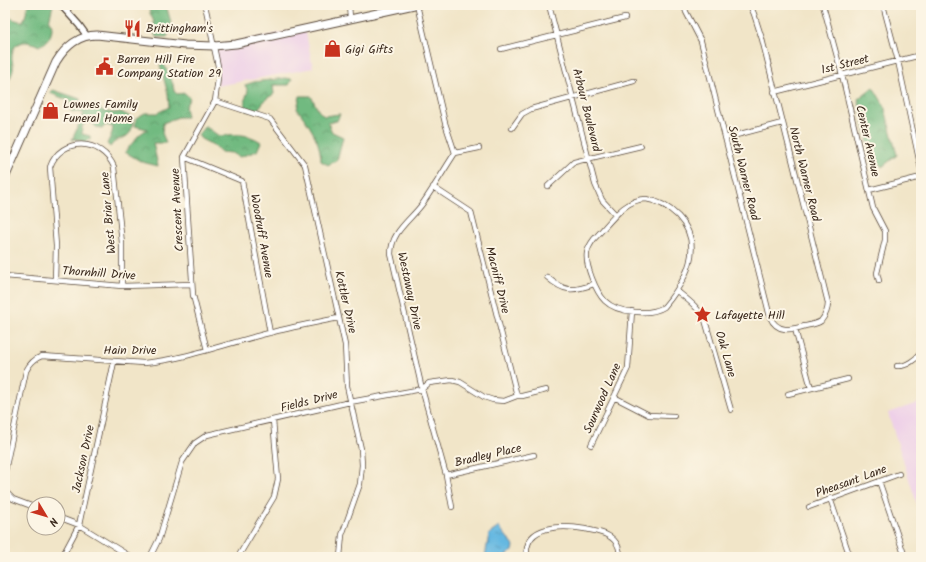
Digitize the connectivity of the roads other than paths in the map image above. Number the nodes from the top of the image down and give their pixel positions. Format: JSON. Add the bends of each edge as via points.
{"nodes":[{"id":1,"x":61,"y":5,"type":"edge"},
{"id":2,"x":205,"y":5,"type":"edge"},
{"id":3,"x":349,"y":5,"type":"edge"},
{"id":4,"x":415,"y":5,"type":"edge"},
{"id":5,"x":549,"y":5,"type":"edge"},
{"id":6,"x":684,"y":5,"type":"edge"},
{"id":7,"x":750,"y":5,"type":"edge"},
{"id":8,"x":823,"y":5,"type":"edge"},
{"id":9,"x":883,"y":5,"type":"edge"},
{"id":10,"x":350,"y":18,"type":"junction"},
{"id":11,"x":625,"y":18,"type":"dead end"},
{"id":12,"x":558,"y":35,"type":"junction"},
{"id":13,"x":87,"y":36,"type":"junction"},
{"id":14,"x":214,"y":46,"type":"junction"},
{"id":15,"x":500,"y":49,"type":"dead end"},
{"id":16,"x":921,"y":55,"type":"edge"},
{"id":17,"x":898,"y":61,"type":"junction"},
{"id":18,"x":842,"y":75,"type":"junction"},
{"id":19,"x":634,"y":81,"type":"dead end"},
{"id":20,"x":774,"y":92,"type":"junction"},
{"id":21,"x":574,"y":98,"type":"junction"},
{"id":22,"x":215,"y":101,"type":"junction"},
{"id":23,"x":782,"y":123,"type":"junction"},
{"id":24,"x":512,"y":128,"type":"dead end"},
{"id":25,"x":725,"y":138,"type":"junction"},
{"id":26,"x":641,"y":146,"type":"dead end"},
{"id":27,"x":479,"y":148,"type":"dead end"},
{"id":28,"x":455,"y":153,"type":"junction"},
{"id":29,"x":184,"y":157,"type":"junction"},
{"id":30,"x":588,"y":158,"type":"junction"},
{"id":31,"x":921,"y":169,"type":"edge"},
{"id":32,"x":921,"y":177,"type":"edge"},
{"id":33,"x":5,"y":178,"type":"edge"},
{"id":34,"x":548,"y":186,"type":"dead end"},
{"id":35,"x":433,"y":187,"type":"junction"},
{"id":36,"x":869,"y":190,"type":"junction"},
{"id":37,"x":616,"y":215,"type":"junction"},
{"id":38,"x":5,"y":276,"type":"edge"},
{"id":39,"x":546,"y":277,"type":"dead end"},
{"id":40,"x":55,"y":280,"type":"junction"},
{"id":41,"x":879,"y":281,"type":"dead end"},
{"id":42,"x":192,"y":284,"type":"junction"},
{"id":43,"x":594,"y":284,"type":"junction"},
{"id":44,"x":122,"y":286,"type":"junction"},
{"id":45,"x":677,"y":291,"type":"junction"},
{"id":46,"x":632,"y":311,"type":"junction"},
{"id":47,"x":338,"y":318,"type":"junction"},
{"id":48,"x":795,"y":329,"type":"junction"},
{"id":49,"x":270,"y":333,"type":"junction"},
{"id":50,"x":207,"y":350,"type":"junction"},
{"id":51,"x":921,"y":353,"type":"edge"},
{"id":52,"x":114,"y":362,"type":"junction"},
{"id":53,"x":898,"y":366,"type":"dead end"},
{"id":54,"x":848,"y":379,"type":"dead end"},
{"id":55,"x":811,"y":388,"type":"junction"},
{"id":56,"x":422,"y":389,"type":"junction"},
{"id":57,"x":546,"y":390,"type":"dead end"},
{"id":58,"x":788,"y":394,"type":"dead end"},
{"id":59,"x":517,"y":396,"type":"junction"},
{"id":60,"x":614,"y":397,"type":"junction"},
{"id":61,"x":350,"y":402,"type":"junction"},
{"id":62,"x":731,"y":410,"type":"dead end"},
{"id":63,"x":674,"y":416,"type":"dead end"},
{"id":64,"x":273,"y":420,"type":"junction"},
{"id":65,"x":591,"y":445,"type":"dead end"},
{"id":66,"x":534,"y":455,"type":"dead end"},
{"id":67,"x":5,"y":471,"type":"edge"},
{"id":68,"x":899,"y":474,"type":"dead end"},
{"id":69,"x":446,"y":475,"type":"junction"},
{"id":70,"x":879,"y":481,"type":"junction"},
{"id":71,"x":5,"y":491,"type":"edge"},
{"id":72,"x":830,"y":498,"type":"junction"},
{"id":73,"x":26,"y":504,"type":"edge"},
{"id":74,"x":452,"y":507,"type":"dead end"},
{"id":75,"x":809,"y":507,"type":"dead end"},
{"id":76,"x":66,"y":520,"type":"edge"},
{"id":77,"x":79,"y":525,"type":"junction"},
{"id":78,"x":62,"y":557,"type":"edge"},
{"id":79,"x":131,"y":557,"type":"edge"},
{"id":80,"x":150,"y":557,"type":"edge"},
{"id":81,"x":238,"y":557,"type":"edge"},
{"id":82,"x":340,"y":557,"type":"edge"},
{"id":83,"x":527,"y":557,"type":"edge"},
{"id":84,"x":620,"y":557,"type":"edge"},
{"id":85,"x":850,"y":557,"type":"edge"},
{"id":86,"x":905,"y":557,"type":"edge"}],
"edges":[{"from":1,"to":13,"type":"street"},
{"from":2,"to":14,"type":"street","name":"Crescent Avenue"},
{"from":3,"to":10,"type":"street"},
{"from":4,"to":10,"type":"main road"},
{"from":4,"to":28,"type":"street"},
{"from":5,"to":12,"type":"street","name":"Arbour Boulevard"},
{"from":6,"to":25,"type":"street","name":"South Warner Road","via":[[701,42]]},
{"from":7,"to":20,"type":"street","name":"North Warner Road","via":[[762,39]]},
{"from":8,"to":18,"type":"street","name":"Center Avenue"},
{"from":9,"to":17,"type":"street"},
{"from":10,"to":14,"type":"main road","via":[[236,44]]},
{"from":11,"to":12,"type":"street"},
{"from":12,"to":15,"type":"street"},
{"from":12,"to":21,"type":"street","name":"Arbour Boulevard"},
{"from":13,"to":14,"type":"main road","via":[[114,36]]},
{"from":13,"to":33,"type":"main road","via":[[71,45],[56,62]]},
{"from":14,"to":22,"type":"street","name":"Crescent Avenue","via":[[218,66]]},
{"from":16,"to":17,"type":"street","name":"1st Street"},
{"from":17,"to":18,"type":"street","name":"1st Street"},
{"from":17,"to":31,"type":"street"},
{"from":18,"to":20,"type":"street","name":"1st Street"},
{"from":18,"to":36,"type":"street","name":"Center Avenue"},
{"from":19,"to":21,"type":"street"},
{"from":20,"to":23,"type":"street","name":"North Warner Road"},
{"from":21,"to":24,"type":"street","via":[[528,110],[519,117]]},
{"from":21,"to":30,"type":"street","name":"Arbour Boulevard"},
{"from":22,"to":29,"type":"street","name":"Crescent Avenue"},
{"from":22,"to":47,"type":"street","name":"Kottler Drive","via":[[270,119],[305,165]]},
{"from":23,"to":25,"type":"street"},
{"from":23,"to":48,"type":"street","name":"North Warner Road","via":[[828,306],[819,322]]},
{"from":25,"to":48,"type":"street","name":"South Warner Road","via":[[770,317],[773,324],[779,328]]},
{"from":26,"to":30,"type":"street"},
{"from":27,"to":28,"type":"street"},
{"from":28,"to":35,"type":"street","name":"Westaway Drive"},
{"from":29,"to":42,"type":"street","name":"Crescent Avenue"},
{"from":29,"to":49,"type":"street","name":"Woodruff Avenue","via":[[242,181]]},
{"from":30,"to":34,"type":"street","via":[[570,165]]},
{"from":30,"to":37,"type":"street","name":"Arbour Boulevard","via":[[598,193]]},
{"from":32,"to":36,"type":"street"},
{"from":35,"to":56,"type":"street","name":"Westaway Drive","via":[[423,204],[398,232],[391,248]]},
{"from":35,"to":59,"type":"street","name":"Macniff Drive","via":[[471,212]]},
{"from":36,"to":41,"type":"street","name":"Center Avenue","via":[[874,212],[885,231],[877,273]]},
{"from":37,"to":43,"type":"street","via":[[588,248],[587,263]]},
{"from":37,"to":45,"type":"street","via":[[636,200],[646,199],[657,201],[680,218],[688,232],[692,253],[687,273]]},
{"from":38,"to":40,"type":"street","name":"Thornhill Drive"},
{"from":39,"to":43,"type":"street","via":[[557,286],[569,290],[578,290]]},
{"from":40,"to":44,"type":"street","name":"Thornhill Drive"},
{"from":40,"to":44,"type":"street","name":"West Briar Lane","via":[[56,246],[50,167],[62,149],[84,144],[103,152],[114,167],[122,243]]},
{"from":42,"to":44,"type":"street","name":"Thornhill Drive"},
{"from":42,"to":50,"type":"street","name":"Crescent Avenue"},
{"from":43,"to":46,"type":"street","via":[[605,302],[615,308]]},
{"from":45,"to":46,"type":"street","via":[[660,310]]},
{"from":45,"to":62,"type":"street","name":"Oak Lane","via":[[693,304],[705,320]]},
{"from":46,"to":60,"type":"street","name":"Sourwood Lane","via":[[628,364]]},
{"from":47,"to":49,"type":"street","name":"Hain Drive"},
{"from":47,"to":61,"type":"street","name":"Kottler Drive","via":[[345,345]]},
{"from":48,"to":55,"type":"street"},
{"from":49,"to":50,"type":"street","name":"Hain Drive"},
{"from":50,"to":52,"type":"street","name":"Hain Drive","via":[[144,363]]},
{"from":51,"to":53,"type":"street","via":[[907,364]]},
{"from":52,"to":67,"type":"street","name":"Hain Drive","via":[[42,356],[31,363],[26,371]]},
{"from":52,"to":77,"type":"street","name":"Jackson Drive"},
{"from":54,"to":55,"type":"street"},
{"from":55,"to":58,"type":"street"},
{"from":56,"to":59,"type":"street","name":"Fields Drive","via":[[429,383],[452,380],[493,400],[504,401]]},
{"from":56,"to":61,"type":"street","name":"Fields Drive"},
{"from":56,"to":69,"type":"street","name":"Westaway Drive"},
{"from":57,"to":59,"type":"street","name":"Fields Drive"},
{"from":60,"to":63,"type":"street","via":[[646,414]]},
{"from":60,"to":65,"type":"street","name":"Sourwood Lane"},
{"from":61,"to":64,"type":"street","name":"Fields Drive"},
{"from":61,"to":82,"type":"street","name":"Kottler Drive","via":[[361,449],[362,465],[360,484],[342,535]]},
{"from":64,"to":80,"type":"street","name":"Fields Drive","via":[[207,435],[195,443],[182,462],[159,539]]},
{"from":64,"to":81,"type":"street","via":[[278,479],[274,497]]},
{"from":66,"to":69,"type":"street","name":"Bradley Place"},
{"from":68,"to":70,"type":"street","name":"Pheasant Lane"},
{"from":69,"to":74,"type":"street","name":"Westaway Drive"},
{"from":70,"to":72,"type":"street","name":"Pheasant Lane"},
{"from":70,"to":86,"type":"street"},
{"from":71,"to":73,"type":"street","via":[[13,499]]},
{"from":72,"to":75,"type":"street","name":"Pheasant Lane"},
{"from":72,"to":85,"type":"street"},
{"from":76,"to":77,"type":"street"},
{"from":77,"to":78,"type":"street","name":"Jackson Drive"},
{"from":77,"to":79,"type":"street"},
{"from":83,"to":84,"type":"street","via":[[528,544],[534,535],[546,528],[558,526],[575,527],[607,535],[618,545]]}]}
